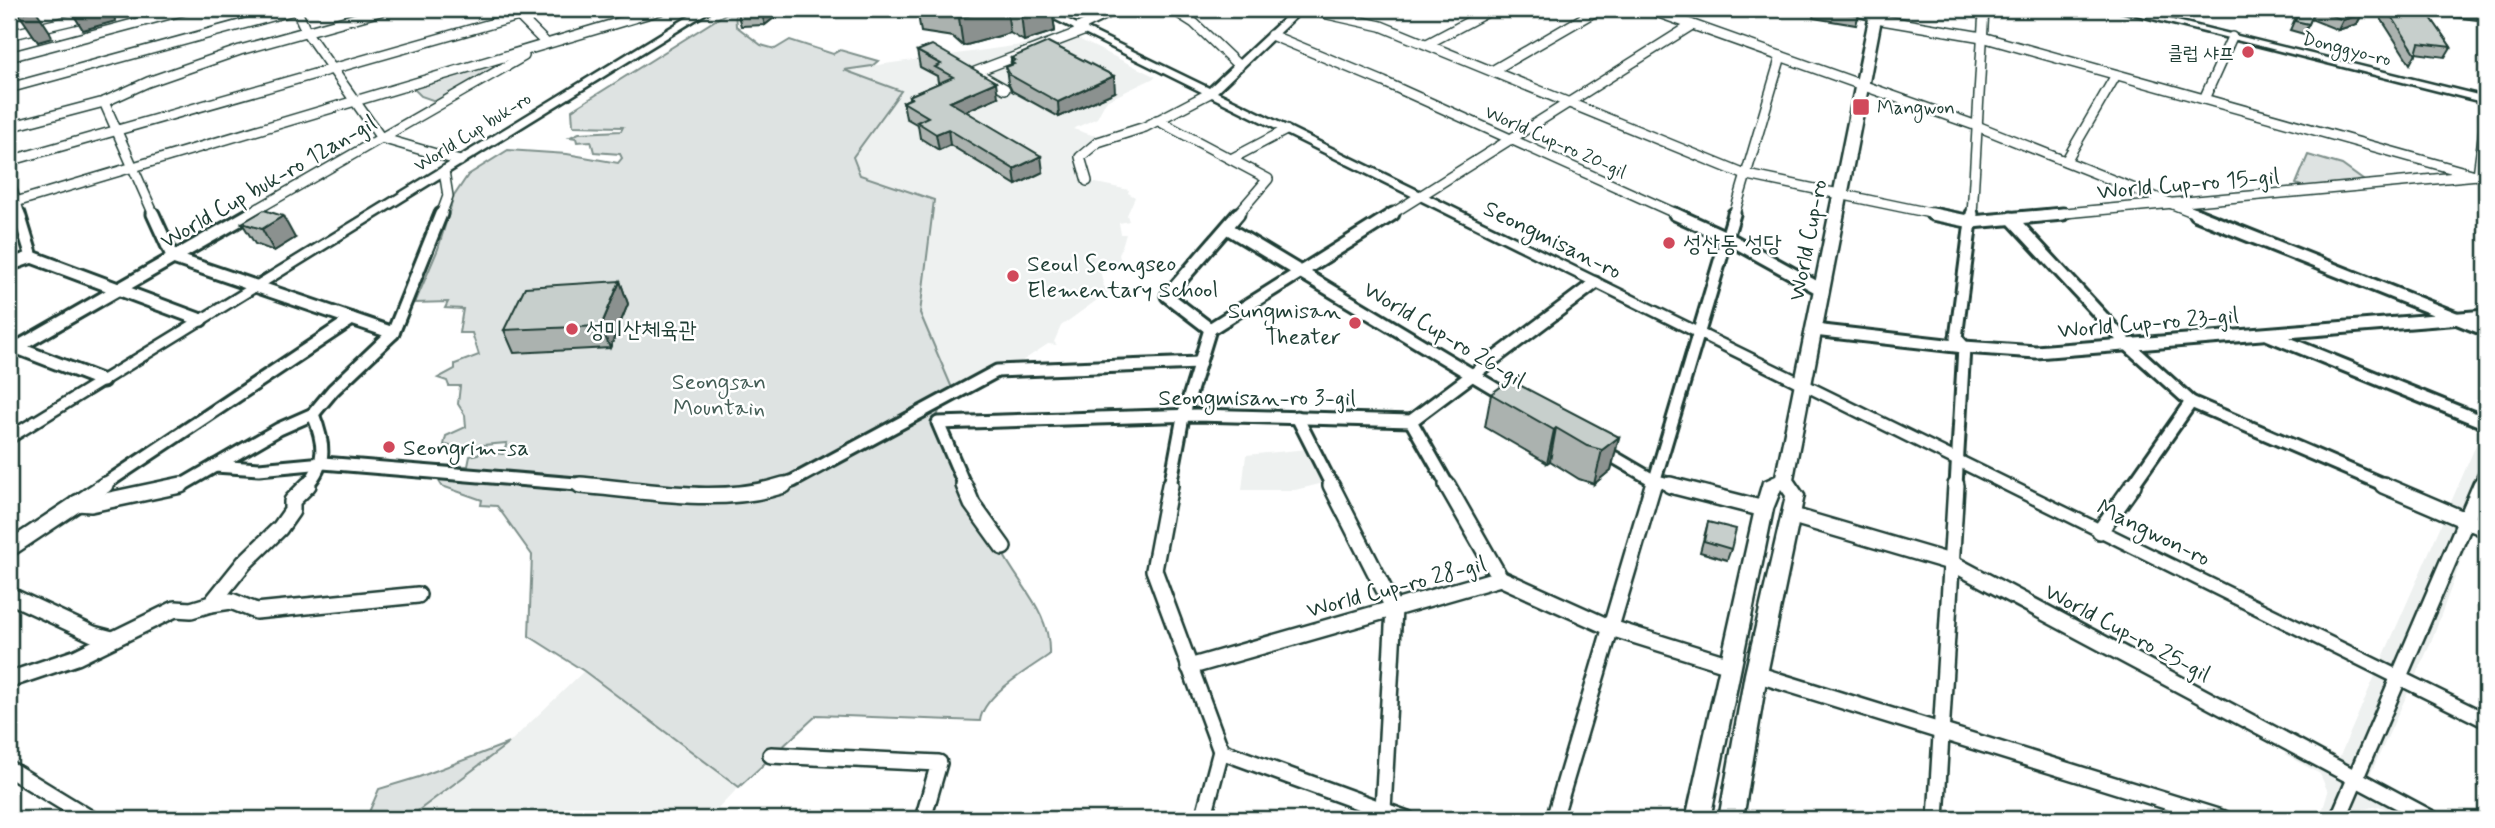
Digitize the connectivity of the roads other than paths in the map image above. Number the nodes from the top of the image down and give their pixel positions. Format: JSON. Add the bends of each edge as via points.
{"nodes":[{"id":1,"x":81,"y":9,"type":"edge"},
{"id":2,"x":119,"y":9,"type":"edge"},
{"id":3,"x":189,"y":9,"type":"edge"},
{"id":4,"x":297,"y":9,"type":"edge"},
{"id":5,"x":388,"y":9,"type":"edge"},
{"id":6,"x":543,"y":9,"type":"edge"},
{"id":7,"x":664,"y":9,"type":"edge"},
{"id":8,"x":708,"y":9,"type":"edge"},
{"id":9,"x":1039,"y":9,"type":"edge"},
{"id":10,"x":1117,"y":9,"type":"edge"},
{"id":11,"x":1172,"y":9,"type":"edge"},
{"id":12,"x":1299,"y":9,"type":"edge"},
{"id":13,"x":1306,"y":9,"type":"edge"},
{"id":14,"x":1493,"y":9,"type":"edge"},
{"id":15,"x":1599,"y":9,"type":"edge"},
{"id":16,"x":1648,"y":9,"type":"edge"},
{"id":17,"x":1850,"y":9,"type":"edge"},
{"id":18,"x":1984,"y":9,"type":"edge"},
{"id":19,"x":2118,"y":9,"type":"edge"},
{"id":20,"x":516,"y":12,"type":"edge"},
{"id":21,"x":102,"y":14,"type":"junction"},
{"id":22,"x":1876,"y":15,"type":"edge"},
{"id":23,"x":1692,"y":25,"type":"junction"},
{"id":24,"x":1080,"y":29,"type":"junction"},
{"id":25,"x":307,"y":33,"type":"junction"},
{"id":26,"x":9,"y":35,"type":"edge"},
{"id":27,"x":1271,"y":35,"type":"junction"},
{"id":28,"x":1982,"y":37,"type":"junction"},
{"id":29,"x":2232,"y":37,"type":"junction"},
{"id":30,"x":546,"y":43,"type":"junction"},
{"id":31,"x":1427,"y":44,"type":"junction"},
{"id":32,"x":1780,"y":56,"type":"junction"},
{"id":33,"x":9,"y":57,"type":"edge"},
{"id":34,"x":1239,"y":66,"type":"junction"},
{"id":35,"x":332,"y":69,"type":"junction"},
{"id":36,"x":1492,"y":71,"type":"junction"},
{"id":37,"x":2116,"y":75,"type":"junction"},
{"id":38,"x":1863,"y":85,"type":"junction"},
{"id":39,"x":9,"y":88,"type":"edge"},
{"id":40,"x":1005,"y":89,"type":"dead end"},
{"id":41,"x":1210,"y":93,"type":"junction"},
{"id":42,"x":2204,"y":99,"type":"junction"},
{"id":43,"x":2486,"y":100,"type":"edge"},
{"id":44,"x":354,"y":101,"type":"junction"},
{"id":45,"x":104,"y":102,"type":"junction"},
{"id":46,"x":1569,"y":103,"type":"junction"},
{"id":47,"x":2486,"y":114,"type":"edge"},
{"id":48,"x":1157,"y":120,"type":"junction"},
{"id":49,"x":1978,"y":126,"type":"junction"},
{"id":50,"x":9,"y":127,"type":"edge"},
{"id":51,"x":116,"y":130,"type":"junction"},
{"id":52,"x":1286,"y":130,"type":"junction"},
{"id":53,"x":382,"y":138,"type":"junction"},
{"id":54,"x":1510,"y":139,"type":"junction"},
{"id":55,"x":1231,"y":159,"type":"junction"},
{"id":56,"x":9,"y":161,"type":"edge"},
{"id":57,"x":460,"y":161,"type":"junction"},
{"id":58,"x":2066,"y":161,"type":"junction"},
{"id":59,"x":133,"y":167,"type":"junction"},
{"id":60,"x":444,"y":171,"type":"junction"},
{"id":61,"x":1744,"y":174,"type":"junction"},
{"id":62,"x":2482,"y":177,"type":"edge"},
{"id":63,"x":9,"y":180,"type":"edge"},
{"id":64,"x":1087,"y":181,"type":"dead end"},
{"id":65,"x":1841,"y":195,"type":"junction"},
{"id":66,"x":1420,"y":197,"type":"junction"},
{"id":67,"x":12,"y":203,"type":"edge"},
{"id":68,"x":2172,"y":204,"type":"junction"},
{"id":69,"x":2011,"y":218,"type":"junction"},
{"id":70,"x":1972,"y":222,"type":"junction"},
{"id":71,"x":1227,"y":228,"type":"junction"},
{"id":72,"x":1728,"y":238,"type":"junction"},
{"id":73,"x":32,"y":257,"type":"junction"},
{"id":74,"x":173,"y":258,"type":"junction"},
{"id":75,"x":9,"y":265,"type":"edge"},
{"id":76,"x":1301,"y":272,"type":"junction"},
{"id":77,"x":1595,"y":283,"type":"junction"},
{"id":78,"x":257,"y":286,"type":"junction"},
{"id":79,"x":118,"y":289,"type":"junction"},
{"id":80,"x":1822,"y":290,"type":"junction"},
{"id":81,"x":2486,"y":316,"type":"edge"},
{"id":82,"x":2454,"y":317,"type":"junction"},
{"id":83,"x":352,"y":319,"type":"junction"},
{"id":84,"x":201,"y":320,"type":"junction"},
{"id":85,"x":1210,"y":329,"type":"junction"},
{"id":86,"x":1814,"y":330,"type":"junction"},
{"id":87,"x":2486,"y":330,"type":"edge"},
{"id":88,"x":1698,"y":332,"type":"junction"},
{"id":89,"x":393,"y":333,"type":"junction"},
{"id":90,"x":2265,"y":334,"type":"junction"},
{"id":91,"x":2128,"y":345,"type":"junction"},
{"id":92,"x":1964,"y":347,"type":"junction"},
{"id":93,"x":12,"y":348,"type":"edge"},
{"id":94,"x":1199,"y":363,"type":"junction"},
{"id":95,"x":1471,"y":376,"type":"junction"},
{"id":96,"x":103,"y":381,"type":"junction"},
{"id":97,"x":1802,"y":385,"type":"junction"},
{"id":98,"x":2191,"y":402,"type":"junction"},
{"id":99,"x":1525,"y":406,"type":"edge"},
{"id":100,"x":313,"y":414,"type":"junction"},
{"id":101,"x":1183,"y":417,"type":"junction"},
{"id":102,"x":1297,"y":417,"type":"junction"},
{"id":103,"x":1411,"y":421,"type":"junction"},
{"id":104,"x":2486,"y":423,"type":"edge"},
{"id":105,"x":9,"y":439,"type":"edge"},
{"id":106,"x":1583,"y":439,"type":"edge"},
{"id":107,"x":1956,"y":460,"type":"junction"},
{"id":108,"x":323,"y":463,"type":"junction"},
{"id":109,"x":215,"y":466,"type":"junction"},
{"id":110,"x":2486,"y":473,"type":"edge"},
{"id":111,"x":1653,"y":480,"type":"junction"},
{"id":112,"x":1784,"y":480,"type":"junction"},
{"id":113,"x":77,"y":503,"type":"junction"},
{"id":114,"x":1764,"y":509,"type":"junction"},
{"id":115,"x":1790,"y":515,"type":"junction"},
{"id":116,"x":2466,"y":520,"type":"junction"},
{"id":117,"x":2486,"y":529,"type":"edge"},
{"id":118,"x":2100,"y":531,"type":"junction"},
{"id":119,"x":1003,"y":547,"type":"dead end"},
{"id":120,"x":9,"y":549,"type":"edge"},
{"id":121,"x":1951,"y":562,"type":"junction"},
{"id":122,"x":1500,"y":578,"type":"junction"},
{"id":123,"x":9,"y":595,"type":"edge"},
{"id":124,"x":418,"y":595,"type":"dead end"},
{"id":125,"x":211,"y":604,"type":"junction"},
{"id":126,"x":1394,"y":609,"type":"junction"},
{"id":127,"x":1611,"y":628,"type":"junction"},
{"id":128,"x":112,"y":639,"type":"junction"},
{"id":129,"x":1730,"y":665,"type":"junction"},
{"id":130,"x":1189,"y":667,"type":"junction"},
{"id":131,"x":1756,"y":674,"type":"junction"},
{"id":132,"x":2399,"y":678,"type":"junction"},
{"id":133,"x":9,"y":680,"type":"edge"},
{"id":134,"x":2486,"y":721,"type":"edge"},
{"id":135,"x":1941,"y":731,"type":"junction"},
{"id":136,"x":1221,"y":751,"type":"junction"},
{"id":137,"x":771,"y":755,"type":"dead end"},
{"id":138,"x":9,"y":769,"type":"edge"},
{"id":139,"x":2354,"y":778,"type":"junction"},
{"id":140,"x":1383,"y":810,"type":"junction"},
{"id":141,"x":91,"y":819,"type":"edge"},
{"id":142,"x":923,"y":819,"type":"edge"},
{"id":143,"x":1203,"y":819,"type":"edge"},
{"id":144,"x":1407,"y":819,"type":"edge"},
{"id":145,"x":1554,"y":819,"type":"edge"},
{"id":146,"x":1698,"y":819,"type":"edge"},
{"id":147,"x":1731,"y":819,"type":"edge"},
{"id":148,"x":1936,"y":819,"type":"edge"},
{"id":149,"x":2224,"y":819,"type":"edge"},
{"id":150,"x":2338,"y":819,"type":"edge"},
{"id":151,"x":2432,"y":819,"type":"edge"}],
"edges":[{"from":1,"to":21,"type":"street"},
{"from":2,"to":21,"type":"street"},
{"from":3,"to":33,"type":"street"},
{"from":4,"to":25,"type":"street"},
{"from":4,"to":39,"type":"street"},
{"from":5,"to":25,"type":"street"},
{"from":6,"to":20,"type":"street"},
{"from":7,"to":30,"type":"street"},
{"from":8,"to":57,"type":"main road","name":"World Cup buk-ro"},
{"from":9,"to":24,"type":"street","name":"Seongmisan-ro"},
{"from":10,"to":24,"type":"street"},
{"from":11,"to":34,"type":"street","via":[[1194,23]]},
{"from":12,"to":27,"type":"street"},
{"from":13,"to":31,"type":"street","name":"World Cup-ro 15-gil","via":[[1381,26]]},
{"from":14,"to":31,"type":"street"},
{"from":15,"to":36,"type":"street"},
{"from":16,"to":23,"type":"street"},
{"from":17,"to":22,"type":"street"},
{"from":18,"to":28,"type":"street"},
{"from":19,"to":29,"type":"street","name":"Donggyo-ro"},
{"from":20,"to":30,"type":"street"},
{"from":20,"to":35,"type":"street"},
{"from":21,"to":26,"type":"street"},
{"from":22,"to":28,"type":"street"},
{"from":22,"to":38,"type":"main road","name":"World Cup-ro"},
{"from":23,"to":32,"type":"street"},
{"from":23,"to":46,"type":"street"},
{"from":24,"to":40,"type":"street","via":[[1049,46],[975,72]]},
{"from":24,"to":41,"type":"street","name":"Seongmisan-ro"},
{"from":25,"to":35,"type":"street"},
{"from":25,"to":45,"type":"street","via":[[240,50]]},
{"from":27,"to":34,"type":"street"},
{"from":27,"to":54,"type":"street","name":"World Cup-ro 20-gil"},
{"from":28,"to":37,"type":"street"},
{"from":28,"to":49,"type":"street"},
{"from":29,"to":42,"type":"street"},
{"from":29,"to":43,"type":"street","name":"Donggyo-ro"},
{"from":30,"to":44,"type":"street"},
{"from":30,"to":53,"type":"street","name":"World Cup buk-ro 12an-gil"},
{"from":31,"to":36,"type":"street","name":"World Cup-ro 15-gil"},
{"from":32,"to":38,"type":"street"},
{"from":32,"to":61,"type":"street"},
{"from":34,"to":41,"type":"street"},
{"from":35,"to":44,"type":"street"},
{"from":35,"to":51,"type":"street"},
{"from":36,"to":46,"type":"street","name":"World Cup-ro 15-gil"},
{"from":37,"to":42,"type":"street"},
{"from":37,"to":58,"type":"street"},
{"from":38,"to":49,"type":"street"},
{"from":38,"to":65,"type":"main road","name":"World Cup-ro"},
{"from":41,"to":48,"type":"street"},
{"from":41,"to":52,"type":"street","name":"Seongmisan-ro"},
{"from":42,"to":62,"type":"street"},
{"from":44,"to":53,"type":"street"},
{"from":44,"to":59,"type":"street"},
{"from":45,"to":50,"type":"street"},
{"from":45,"to":51,"type":"street"},
{"from":46,"to":54,"type":"street"},
{"from":46,"to":61,"type":"street","name":"World Cup-ro 15-gil"},
{"from":47,"to":62,"type":"street"},
{"from":48,"to":55,"type":"street"},
{"from":48,"to":64,"type":"street","via":[[1086,149],[1080,157]]},
{"from":49,"to":58,"type":"street"},
{"from":49,"to":70,"type":"street"},
{"from":51,"to":56,"type":"street"},
{"from":51,"to":59,"type":"street"},
{"from":52,"to":55,"type":"street"},
{"from":52,"to":66,"type":"street","name":"Seongmisan-ro"},
{"from":53,"to":57,"type":"street"},
{"from":53,"to":74,"type":"street","name":"World Cup buk-ro 12an-gil"},
{"from":54,"to":66,"type":"street"},
{"from":54,"to":72,"type":"street","name":"World Cup-ro 20-gil"},
{"from":55,"to":71,"type":"street","via":[[1268,180]]},
{"from":57,"to":60,"type":"main road","name":"World Cup buk-ro"},
{"from":58,"to":68,"type":"street"},
{"from":59,"to":67,"type":"street"},
{"from":59,"to":74,"type":"street"},
{"from":60,"to":78,"type":"main road","name":"World Cup buk-ro"},
{"from":60,"to":89,"type":"street","via":[[448,196]]},
{"from":61,"to":65,"type":"street","name":"World Cup-ro 15-gil"},
{"from":61,"to":72,"type":"street"},
{"from":62,"to":68,"type":"street","name":"World Cup-ro 15-gil"},
{"from":63,"to":67,"type":"street"},
{"from":65,"to":70,"type":"street","name":"World Cup-ro 15-gil"},
{"from":65,"to":80,"type":"main road","name":"World Cup-ro"},
{"from":66,"to":76,"type":"street"},
{"from":66,"to":77,"type":"street","name":"Seongmisan-ro"},
{"from":67,"to":73,"type":"street"},
{"from":68,"to":69,"type":"street","name":"World Cup-ro 15-gil"},
{"from":68,"to":82,"type":"street"},
{"from":69,"to":70,"type":"street","name":"World Cup-ro 15-gil"},
{"from":69,"to":91,"type":"street"},
{"from":70,"to":92,"type":"street","via":[[1956,338]]},
{"from":71,"to":76,"type":"street","name":"World Cup-ro 26-gil"},
{"from":71,"to":85,"type":"street","via":[[1167,296]]},
{"from":72,"to":80,"type":"street","name":"World Cup-ro 20-gil"},
{"from":72,"to":88,"type":"street"},
{"from":73,"to":75,"type":"street"},
{"from":73,"to":79,"type":"street"},
{"from":74,"to":78,"type":"street"},
{"from":74,"to":79,"type":"street","name":"World Cup buk-ro 12an-gil"},
{"from":76,"to":85,"type":"street"},
{"from":76,"to":95,"type":"street","name":"World Cup-ro 26-gil"},
{"from":77,"to":88,"type":"street","name":"Seongmisan-ro"},
{"from":77,"to":95,"type":"street"},
{"from":78,"to":83,"type":"street"},
{"from":78,"to":84,"type":"main road","name":"World Cup buk-ro"},
{"from":79,"to":84,"type":"street"},
{"from":79,"to":93,"type":"street","name":"World Cup buk-ro 12an-gil"},
{"from":80,"to":86,"type":"main road","name":"World Cup-ro"},
{"from":81,"to":82,"type":"street","name":"World Cup-ro 23-gil"},
{"from":82,"to":87,"type":"street"},
{"from":82,"to":90,"type":"street","name":"World Cup-ro 23-gil"},
{"from":83,"to":89,"type":"street"},
{"from":83,"to":113,"type":"street"},
{"from":84,"to":96,"type":"main road","name":"World Cup buk-ro"},
{"from":85,"to":94,"type":"street"},
{"from":86,"to":92,"type":"street","name":"World Cup-ro 23-gil"},
{"from":86,"to":97,"type":"main road","name":"World Cup-ro"},
{"from":88,"to":97,"type":"street","name":"Seongmisan-ro"},
{"from":88,"to":111,"type":"street"},
{"from":89,"to":100,"type":"street"},
{"from":90,"to":91,"type":"street","name":"World Cup-ro 23-gil"},
{"from":90,"to":104,"type":"street"},
{"from":91,"to":92,"type":"street","name":"World Cup-ro 23-gil","via":[[2036,352]]},
{"from":91,"to":98,"type":"street"},
{"from":92,"to":107,"type":"street"},
{"from":93,"to":96,"type":"street"},
{"from":94,"to":101,"type":"street"},
{"from":94,"to":108,"type":"street","via":[[997,371],[775,489],[741,495]]},
{"from":95,"to":99,"type":"street","name":"World Cup-ro 26-gil"},
{"from":95,"to":103,"type":"street"},
{"from":96,"to":105,"type":"main road","name":"World Cup buk-ro"},
{"from":97,"to":107,"type":"street","name":"Mangwon-ro"},
{"from":97,"to":112,"type":"main road","name":"World Cup-ro"},
{"from":98,"to":116,"type":"street"},
{"from":98,"to":118,"type":"street"},
{"from":100,"to":108,"type":"street","via":[[321,433]]},
{"from":100,"to":109,"type":"street"},
{"from":101,"to":102,"type":"street","name":"Seongmisan-ro 3-gil"},
{"from":101,"to":119,"type":"street","name":"Seongmisan-ro 3-gil","via":[[938,423],[972,504]]},
{"from":101,"to":130,"type":"street","via":[[1154,570]]},
{"from":102,"to":103,"type":"street","name":"Seongmisan-ro 3-gil"},
{"from":102,"to":126,"type":"street"},
{"from":103,"to":122,"type":"street"},
{"from":106,"to":111,"type":"street"},
{"from":107,"to":118,"type":"street","name":"Mangwon-ro"},
{"from":107,"to":121,"type":"street"},
{"from":108,"to":109,"type":"street","via":[[259,469]]},
{"from":108,"to":125,"type":"street","via":[[321,471],[292,501],[292,511],[280,528]]},
{"from":109,"to":113,"type":"street","via":[[184,484]]},
{"from":110,"to":116,"type":"street"},
{"from":111,"to":114,"type":"street"},
{"from":111,"to":127,"type":"street"},
{"from":112,"to":114,"type":"main road","name":"World Cup-ro","via":[[1770,487]]},
{"from":112,"to":115,"type":"main road","name":"World Cup-ro","via":[[1794,495]]},
{"from":113,"to":120,"type":"street"},
{"from":114,"to":129,"type":"main road","name":"World Cup-ro"},
{"from":115,"to":121,"type":"street","name":"World Cup-ro 25-gil"},
{"from":115,"to":131,"type":"main road","name":"World Cup-ro"},
{"from":116,"to":117,"type":"street"},
{"from":116,"to":132,"type":"street"},
{"from":118,"to":132,"type":"street","name":"Mangwon-ro"},
{"from":121,"to":135,"type":"street"},
{"from":121,"to":139,"type":"street","name":"World Cup-ro 25-gil"},
{"from":122,"to":126,"type":"street","name":"World Cup-ro 28-gil"},
{"from":122,"to":127,"type":"street","name":"World Cup-ro 28-gil"},
{"from":123,"to":128,"type":"street"},
{"from":124,"to":125,"type":"street","via":[[256,611],[231,601]]},
{"from":125,"to":128,"type":"street","via":[[191,610],[175,608]]},
{"from":126,"to":130,"type":"street","name":"World Cup-ro 28-gil"},
{"from":126,"to":140,"type":"street"},
{"from":127,"to":129,"type":"street","name":"World Cup-ro 28-gil"},
{"from":127,"to":145,"type":"street"},
{"from":128,"to":133,"type":"street","via":[[77,657]]},
{"from":129,"to":146,"type":"main road","name":"World Cup-ro"},
{"from":130,"to":136,"type":"street"},
{"from":131,"to":135,"type":"street"},
{"from":131,"to":147,"type":"main road","name":"World Cup-ro"},
{"from":132,"to":134,"type":"street","name":"Mangwon-ro"},
{"from":132,"to":139,"type":"street"},
{"from":135,"to":148,"type":"street"},
{"from":135,"to":149,"type":"street"},
{"from":136,"to":140,"type":"street"},
{"from":136,"to":143,"type":"street"},
{"from":137,"to":142,"type":"street","via":[[939,763]]},
{"from":138,"to":141,"type":"street"},
{"from":139,"to":150,"type":"street"},
{"from":139,"to":151,"type":"street","name":"World Cup-ro 25-gil"},
{"from":140,"to":144,"type":"street"}]}
